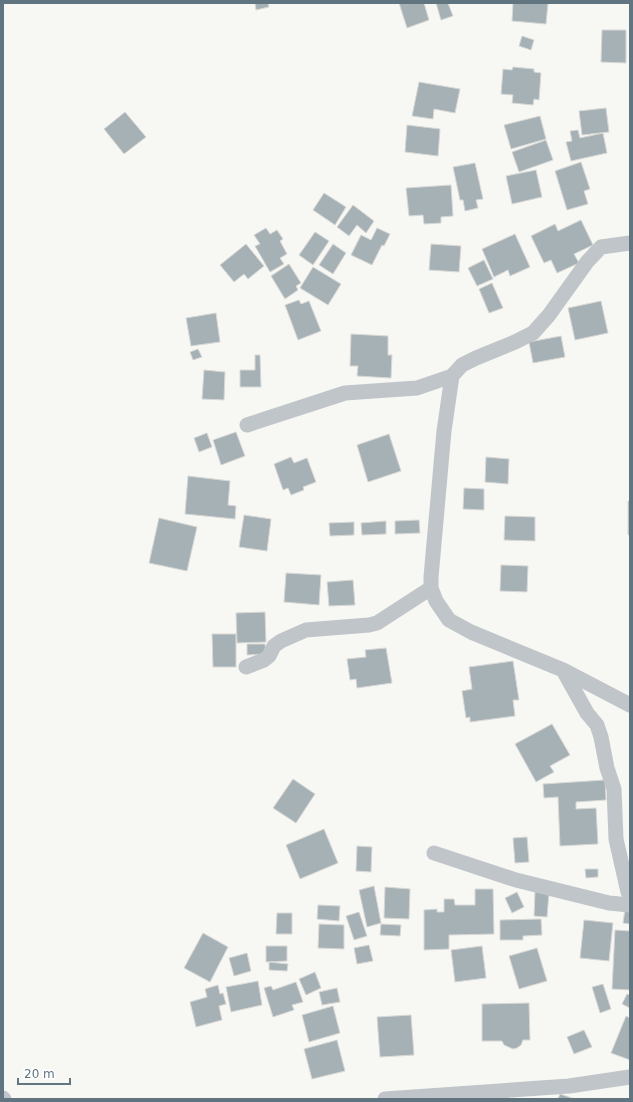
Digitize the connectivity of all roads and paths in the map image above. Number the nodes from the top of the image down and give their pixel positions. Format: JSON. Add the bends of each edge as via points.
{"nodes":[{"id":1,"x":630,"y":243,"type":"edge"},
{"id":2,"x":452,"y":376,"type":"junction"},
{"id":3,"x":247,"y":425,"type":"dead end"},
{"id":4,"x":431,"y":588,"type":"junction"},
{"id":5,"x":246,"y":667,"type":"dead end"},
{"id":6,"x":563,"y":670,"type":"junction"},
{"id":7,"x":630,"y":705,"type":"edge"},
{"id":8,"x":434,"y":853,"type":"dead end"},
{"id":9,"x":630,"y":895,"type":"edge"},
{"id":10,"x":630,"y":905,"type":"edge"},
{"id":11,"x":630,"y":1077,"type":"edge"},
{"id":12,"x":385,"y":1099,"type":"edge"}],
"edges":[{"from":1,"to":2,"type":"street","via":[[601,247],[533,333],[476,358]]},
{"from":2,"to":3,"type":"street","via":[[417,388],[345,393]]},
{"from":2,"to":4,"type":"street","via":[[444,431]]},
{"from":4,"to":5,"type":"street","via":[[377,623],[306,630],[281,641],[264,660]]},
{"from":4,"to":6,"type":"street","via":[[436,601],[449,620],[471,632]]},
{"from":6,"to":7,"type":"street"},
{"from":6,"to":9,"type":"street","via":[[587,713],[597,725],[601,737],[614,789],[616,839]]},
{"from":8,"to":10,"type":"street","via":[[516,880],[609,903]]},
{"from":11,"to":12,"type":"street","via":[[569,1086]]}]}
